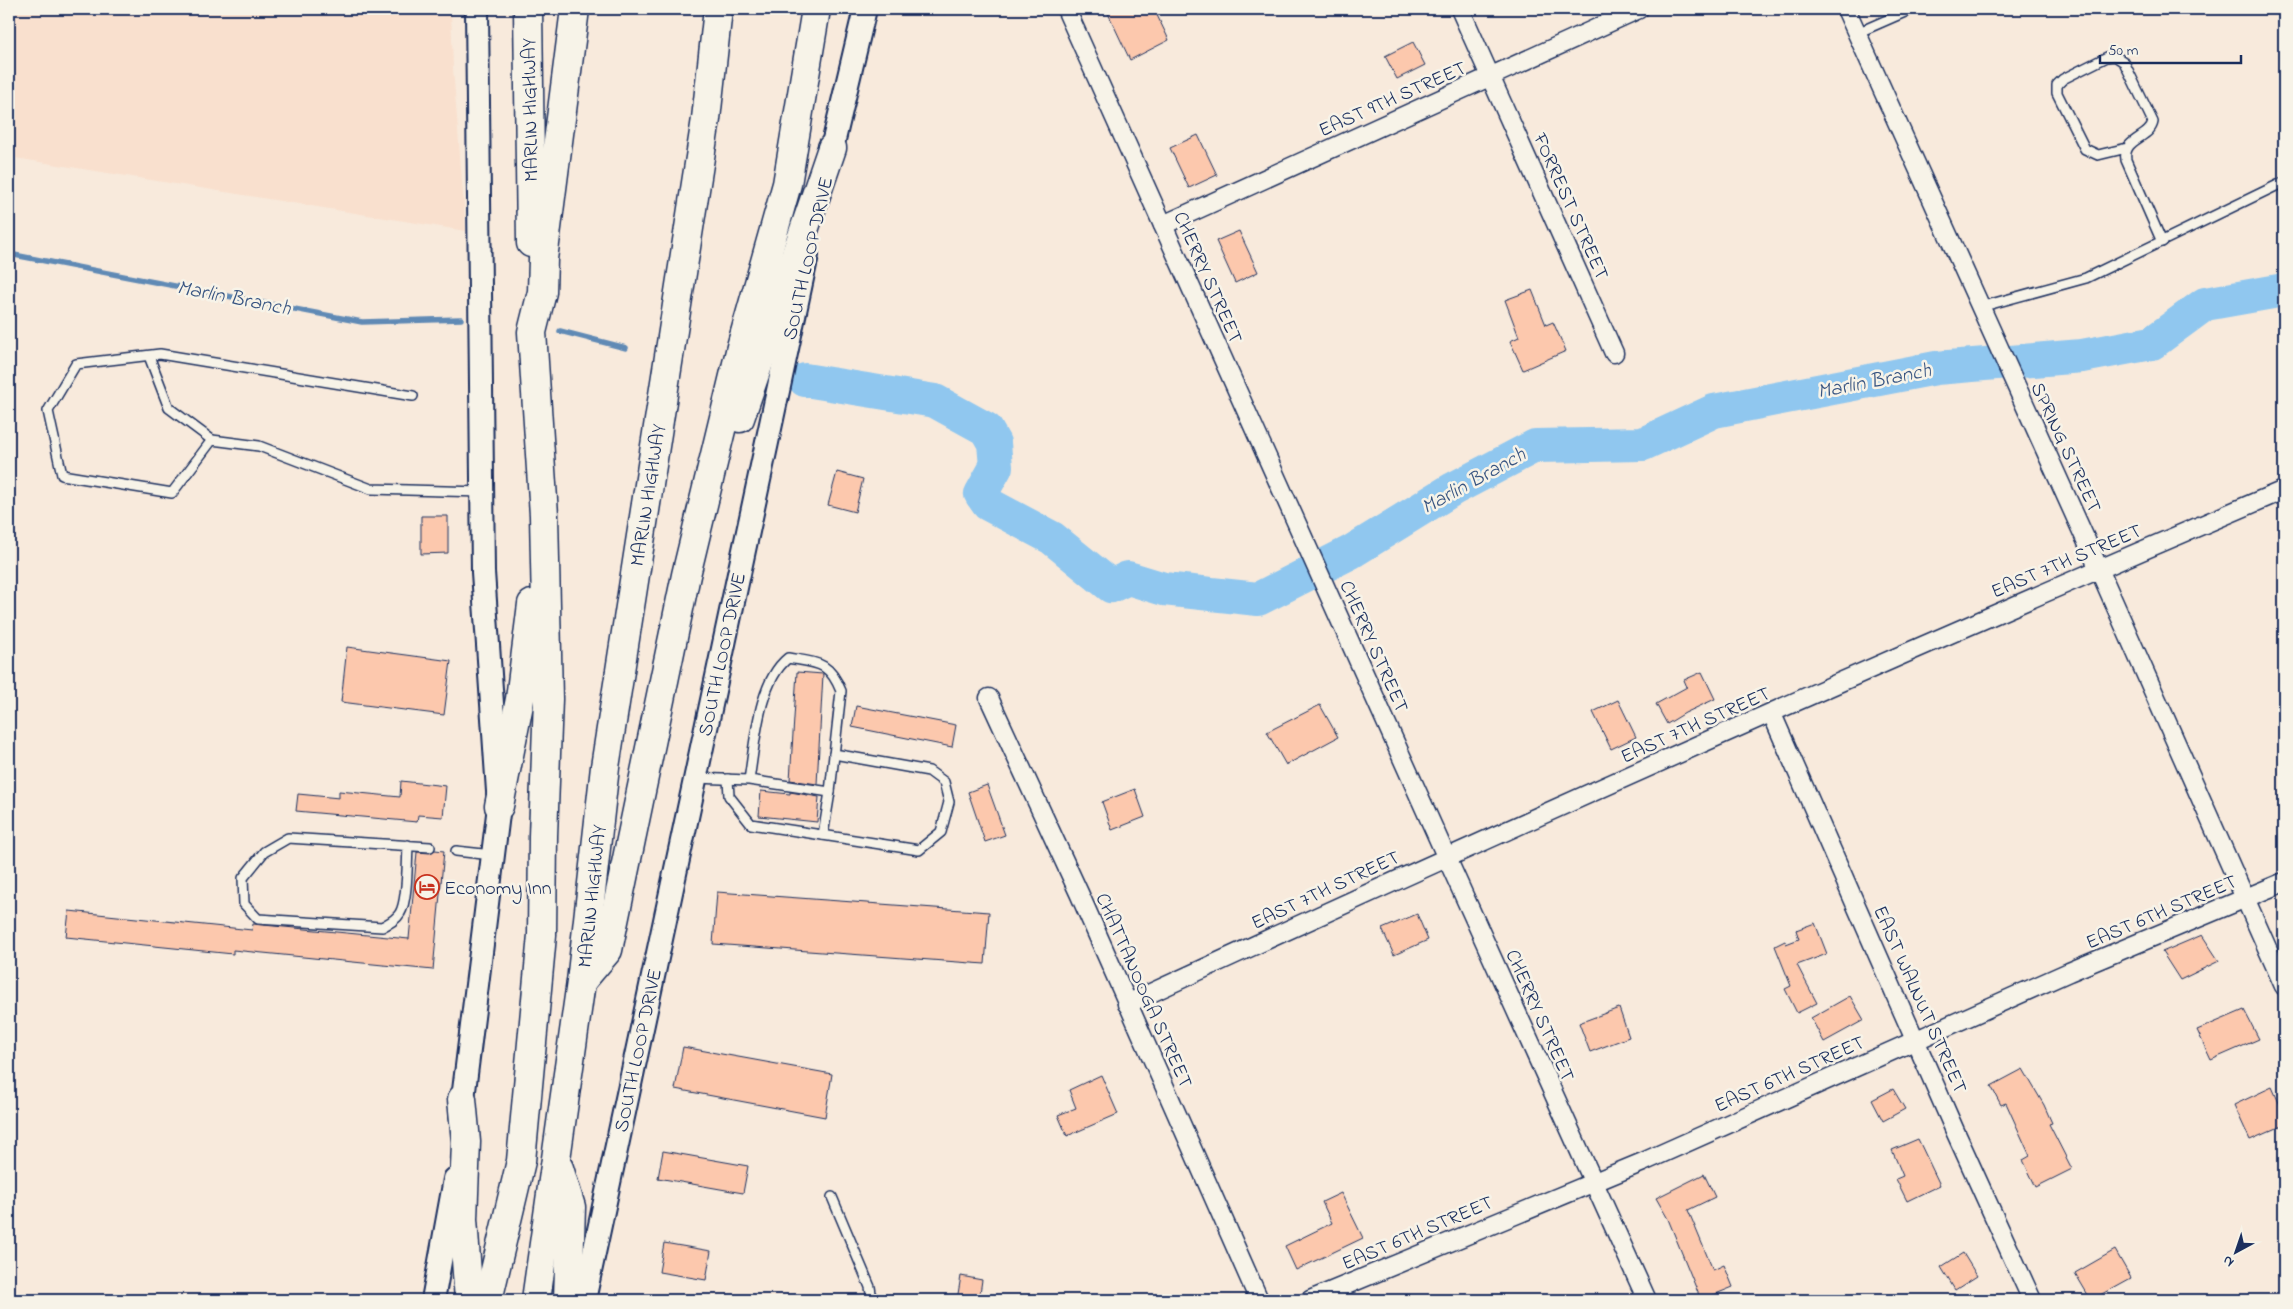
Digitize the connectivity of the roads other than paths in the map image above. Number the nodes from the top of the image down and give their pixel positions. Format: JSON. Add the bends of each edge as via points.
{"nodes":[{"id":1,"x":477,"y":9,"type":"edge"},
{"id":2,"x":528,"y":9,"type":"edge"},
{"id":3,"x":575,"y":9,"type":"edge"},
{"id":4,"x":718,"y":9,"type":"edge"},
{"id":5,"x":816,"y":9,"type":"edge"},
{"id":6,"x":865,"y":9,"type":"edge"},
{"id":7,"x":1066,"y":9,"type":"edge"},
{"id":8,"x":1460,"y":9,"type":"edge"},
{"id":9,"x":1639,"y":9,"type":"edge"},
{"id":10,"x":1846,"y":9,"type":"edge"},
{"id":11,"x":1912,"y":9,"type":"edge"},
{"id":12,"x":1857,"y":33,"type":"junction"},
{"id":13,"x":1491,"y":77,"type":"junction"},
{"id":14,"x":832,"y":148,"type":"junction"},
{"id":15,"x":2127,"y":148,"type":"junction"},
{"id":16,"x":2284,"y":182,"type":"edge"},
{"id":17,"x":1163,"y":226,"type":"junction"},
{"id":18,"x":2162,"y":242,"type":"junction"},
{"id":19,"x":1980,"y":307,"type":"junction"},
{"id":20,"x":532,"y":332,"type":"junction"},
{"id":21,"x":1614,"y":353,"type":"dead end"},
{"id":22,"x":149,"y":356,"type":"junction"},
{"id":23,"x":413,"y":396,"type":"dead end"},
{"id":24,"x":212,"y":440,"type":"junction"},
{"id":25,"x":2284,"y":490,"type":"edge"},
{"id":26,"x":482,"y":492,"type":"junction"},
{"id":27,"x":544,"y":515,"type":"junction"},
{"id":28,"x":2099,"y":569,"type":"junction"},
{"id":29,"x":686,"y":575,"type":"junction"},
{"id":30,"x":989,"y":698,"type":"dead end"},
{"id":31,"x":1772,"y":714,"type":"junction"},
{"id":32,"x":834,"y":754,"type":"junction"},
{"id":33,"x":695,"y":778,"type":"junction"},
{"id":34,"x":728,"y":780,"type":"junction"},
{"id":35,"x":749,"y":780,"type":"junction"},
{"id":36,"x":830,"y":792,"type":"junction"},
{"id":37,"x":498,"y":806,"type":"junction"},
{"id":38,"x":823,"y":835,"type":"junction"},
{"id":39,"x":408,"y":845,"type":"junction"},
{"id":40,"x":430,"y":847,"type":"dead end"},
{"id":41,"x":456,"y":851,"type":"dead end"},
{"id":42,"x":492,"y":855,"type":"junction"},
{"id":43,"x":1446,"y":856,"type":"junction"},
{"id":44,"x":2284,"y":882,"type":"edge"},
{"id":45,"x":2245,"y":898,"type":"junction"},
{"id":46,"x":581,"y":982,"type":"junction"},
{"id":47,"x":2284,"y":986,"type":"edge"},
{"id":48,"x":1127,"y":1004,"type":"junction"},
{"id":49,"x":1916,"y":1040,"type":"junction"},
{"id":50,"x":462,"y":1099,"type":"junction"},
{"id":51,"x":557,"y":1159,"type":"junction"},
{"id":52,"x":1594,"y":1182,"type":"junction"},
{"id":53,"x":832,"y":1197,"type":"dead end"},
{"id":54,"x":433,"y":1300,"type":"edge"},
{"id":55,"x":469,"y":1300,"type":"edge"},
{"id":56,"x":488,"y":1300,"type":"edge"},
{"id":57,"x":536,"y":1300,"type":"edge"},
{"id":58,"x":568,"y":1300,"type":"edge"},
{"id":59,"x":584,"y":1300,"type":"edge"},
{"id":60,"x":872,"y":1300,"type":"edge"},
{"id":61,"x":1259,"y":1300,"type":"edge"},
{"id":62,"x":1310,"y":1300,"type":"edge"},
{"id":63,"x":1647,"y":1300,"type":"edge"},
{"id":64,"x":2032,"y":1300,"type":"edge"}],
"edges":[{"from":1,"to":26,"type":"street"},
{"from":2,"to":20,"type":"highway","name":"MARLIN HIGHWAY"},
{"from":3,"to":20,"type":"highway","via":[[543,259],[542,292]]},
{"from":4,"to":46,"type":"highway","name":"MARLIN HIGHWAY","via":[[706,119],[605,767]]},
{"from":5,"to":29,"type":"highway","via":[[787,184],[740,347]]},
{"from":6,"to":14,"type":"street","name":"SOUTH LOOP DRIVE"},
{"from":7,"to":17,"type":"street","name":"CHERRY STREET"},
{"from":8,"to":13,"type":"street"},
{"from":9,"to":13,"type":"street","name":"EAST 9TH STREET"},
{"from":10,"to":12,"type":"street","name":"SPRING STREET"},
{"from":11,"to":12,"type":"lane"},
{"from":12,"to":19,"type":"street","name":"SPRING STREET"},
{"from":13,"to":17,"type":"street","name":"EAST 9TH STREET"},
{"from":13,"to":21,"type":"street","name":"FORREST STREET"},
{"from":14,"to":29,"type":"highway"},
{"from":14,"to":33,"type":"street","name":"SOUTH LOOP DRIVE"},
{"from":15,"to":15,"type":"lane","via":[[2134,139],[2148,132],[2153,122],[2121,58],[2107,57],[2063,79],[2057,93],[2085,150],[2098,155]]},
{"from":15,"to":18,"type":"lane","via":[[2126,160]]},
{"from":16,"to":18,"type":"lane"},
{"from":17,"to":43,"type":"street","name":"CHERRY STREET"},
{"from":18,"to":19,"type":"lane","via":[[2086,278]]},
{"from":19,"to":28,"type":"street","name":"SPRING STREET"},
{"from":20,"to":27,"type":"highway"},
{"from":22,"to":23,"type":"lane","via":[[160,354]]},
{"from":22,"to":24,"type":"lane","via":[[170,408]]},
{"from":22,"to":24,"type":"lane","via":[[76,364],[48,411],[62,475],[172,493]]},
{"from":24,"to":26,"type":"lane","via":[[259,446],[371,489]]},
{"from":25,"to":28,"type":"street","name":"EAST 7TH STREET"},
{"from":26,"to":37,"type":"street","via":[[483,572]]},
{"from":27,"to":37,"type":"highway","via":[[520,699]]},
{"from":27,"to":56,"type":"highway","via":[[548,699],[542,935],[521,1161]]},
{"from":28,"to":31,"type":"street","name":"EAST 7TH STREET"},
{"from":28,"to":45,"type":"street","name":"SPRING STREET"},
{"from":29,"to":46,"type":"highway","via":[[608,950]]},
{"from":30,"to":48,"type":"street","name":"CHATTANOOGA STREET"},
{"from":31,"to":43,"type":"street","name":"EAST 7TH STREET"},
{"from":31,"to":49,"type":"street","name":"EAST WALNUT STREET"},
{"from":32,"to":35,"type":"lane","via":[[841,691],[834,675],[820,663],[788,658],[780,664],[763,704]]},
{"from":32,"to":36,"type":"lane"},
{"from":32,"to":38,"type":"lane","via":[[929,771],[944,782],[949,802],[941,832],[919,850]]},
{"from":33,"to":34,"type":"lane"},
{"from":33,"to":59,"type":"street","name":"SOUTH LOOP DRIVE"},
{"from":34,"to":35,"type":"lane"},
{"from":34,"to":38,"type":"lane","via":[[729,796],[751,824]]},
{"from":35,"to":36,"type":"lane"},
{"from":36,"to":38,"type":"lane"},
{"from":37,"to":42,"type":"street"},
{"from":39,"to":39,"type":"lane","via":[[288,838],[264,852],[242,878],[244,904],[258,919],[382,927],[401,912]]},
{"from":39,"to":40,"type":"lane"},
{"from":41,"to":42,"type":"lane"},
{"from":42,"to":50,"type":"street"},
{"from":43,"to":48,"type":"street","name":"EAST 7TH STREET"},
{"from":43,"to":52,"type":"street","name":"CHERRY STREET"},
{"from":44,"to":45,"type":"street","name":"EAST 6TH STREET"},
{"from":45,"to":47,"type":"street","name":"SPRING STREET"},
{"from":45,"to":49,"type":"street","name":"EAST 6TH STREET"},
{"from":46,"to":51,"type":"highway","name":"MARLIN HIGHWAY"},
{"from":48,"to":61,"type":"street","name":"CHATTANOOGA STREET"},
{"from":49,"to":52,"type":"street","name":"EAST 6TH STREET"},
{"from":49,"to":64,"type":"street","name":"EAST WALNUT STREET"},
{"from":50,"to":54,"type":"street","via":[[454,1184]]},
{"from":50,"to":55,"type":"highway","via":[[466,1142],[464,1219]]},
{"from":51,"to":57,"type":"highway","name":"MARLIN HIGHWAY"},
{"from":51,"to":58,"type":"highway","via":[[571,1208]]},
{"from":52,"to":62,"type":"street","name":"EAST 6TH STREET"},
{"from":52,"to":63,"type":"street","name":"CHERRY STREET"},
{"from":53,"to":60,"type":"lane"}]}
